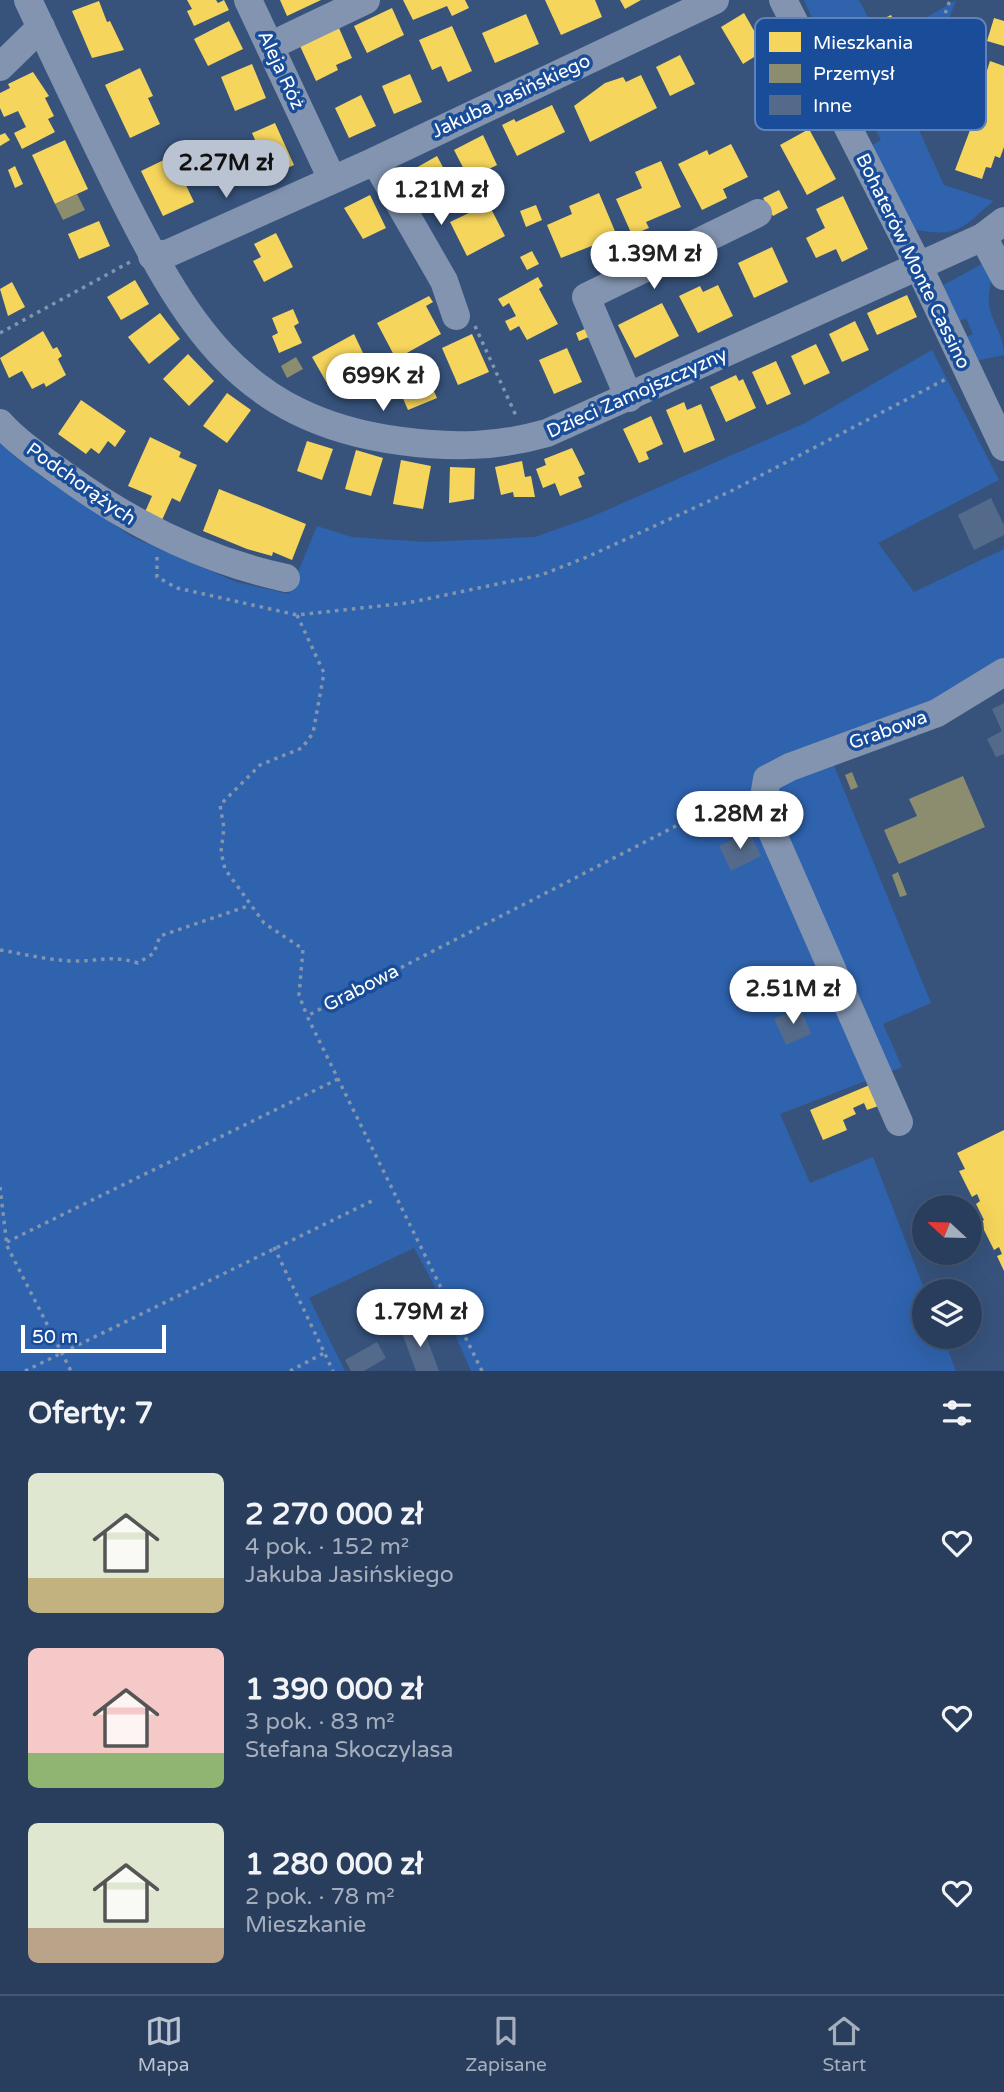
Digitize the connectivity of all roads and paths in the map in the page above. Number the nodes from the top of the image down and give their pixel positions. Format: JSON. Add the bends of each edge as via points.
{"nodes":[{"id":1,"x":28,"y":0,"type":"edge"},
{"id":2,"x":248,"y":0,"type":"edge"},
{"id":3,"x":366,"y":0,"type":"edge"},
{"id":4,"x":715,"y":0,"type":"edge"},
{"id":5,"x":783,"y":0,"type":"edge"},
{"id":6,"x":950,"y":0,"type":"edge"},
{"id":7,"x":792,"y":18,"type":"edge"},
{"id":8,"x":942,"y":18,"type":"edge"},
{"id":9,"x":41,"y":27,"type":"junction"},
{"id":10,"x":270,"y":46,"type":"junction"},
{"id":11,"x":0,"y":67,"type":"edge"},
{"id":12,"x":848,"y":130,"type":"edge"},
{"id":13,"x":374,"y":161,"type":"junction"},
{"id":14,"x":332,"y":178,"type":"junction"},
{"id":15,"x":758,"y":213,"type":"dead end"},
{"id":16,"x":993,"y":229,"type":"edge"},
{"id":17,"x":152,"y":256,"type":"junction"},
{"id":18,"x":918,"y":265,"type":"junction"},
{"id":19,"x":1004,"y":276,"type":"edge"},
{"id":20,"x":456,"y":316,"type":"joint"},
{"id":21,"x":0,"y":333,"type":"edge"},
{"id":22,"x":967,"y":369,"type":"junction"},
{"id":23,"x":629,"y":398,"type":"junction"},
{"id":24,"x":0,"y":423,"type":"edge"},
{"id":25,"x":527,"y":439,"type":"junction"},
{"id":26,"x":1004,"y":447,"type":"edge"},
{"id":27,"x":156,"y":534,"type":"junction"},
{"id":28,"x":286,"y":578,"type":"dead end"},
{"id":29,"x":297,"y":615,"type":"junction"},
{"id":30,"x":1004,"y":672,"type":"edge"},
{"id":31,"x":767,"y":779,"type":"junction"},
{"id":32,"x":248,"y":906,"type":"junction"},
{"id":33,"x":0,"y":950,"type":"edge"},
{"id":34,"x":307,"y":1016,"type":"junction"},
{"id":35,"x":338,"y":1079,"type":"junction"},
{"id":36,"x":899,"y":1122,"type":"dead end"},
{"id":37,"x":0,"y":1187,"type":"edge"},
{"id":38,"x":376,"y":1199,"type":"dead end"},
{"id":39,"x":7,"y":1242,"type":"junction"},
{"id":40,"x":274,"y":1247,"type":"junction"},
{"id":41,"x":324,"y":1353,"type":"junction"},
{"id":42,"x":63,"y":1354,"type":"junction"},
{"id":43,"x":25,"y":1371,"type":"edge"},
{"id":44,"x":71,"y":1371,"type":"edge"},
{"id":45,"x":290,"y":1371,"type":"edge"},
{"id":46,"x":333,"y":1371,"type":"edge"},
{"id":47,"x":482,"y":1371,"type":"edge"}],
"edges":[{"from":1,"to":9,"type":"street","name":"Dzieci Zamojszczyzny"},
{"from":2,"to":10,"type":"street","name":"Aleja Róż"},
{"from":3,"to":10,"type":"street"},
{"from":4,"to":13,"type":"street","name":"Jakuba Jasińskiego"},
{"from":5,"to":7,"type":"street","name":"Bohaterów Monte Cassino"},
{"from":6,"to":8,"type":"path"},
{"from":9,"to":11,"type":"street"},
{"from":9,"to":17,"type":"street","name":"Dzieci Zamojszczyzny"},
{"from":10,"to":14,"type":"street","name":"Aleja Róż"},
{"from":12,"to":18,"type":"street","name":"Bohaterów Monte Cassino"},
{"from":13,"to":14,"type":"street","name":"Jakuba Jasińskiego"},
{"from":13,"to":20,"type":"street","via":[[444,281]]},
{"from":14,"to":17,"type":"street","name":"Jakuba Jasińskiego","via":[[169,253]]},
{"from":15,"to":23,"type":"street","via":[[586,297]]},
{"from":16,"to":18,"type":"street","name":"Dzieci Zamojszczyzny"},
{"from":16,"to":19,"type":"street"},
{"from":17,"to":21,"type":"path","via":[[136,258]]},
{"from":17,"to":25,"type":"street","name":"Dzieci Zamojszczyzny","via":[[202,335],[239,372],[298,412],[345,430],[432,445]]},
{"from":18,"to":22,"type":"street","name":"Bohaterów Monte Cassino"},
{"from":18,"to":23,"type":"street","name":"Dzieci Zamojszczyzny"},
{"from":20,"to":25,"type":"path","via":[[472,321]]},
{"from":22,"to":26,"type":"street","name":"Bohaterów Monte Cassino"},
{"from":22,"to":29,"type":"path","via":[[731,491],[553,570],[407,603]]},
{"from":23,"to":25,"type":"street","name":"Dzieci Zamojszczyzny"},
{"from":24,"to":27,"type":"street","name":"Podchorążych","via":[[108,508]]},
{"from":27,"to":28,"type":"street","name":"Podchorążych","via":[[240,568]]},
{"from":27,"to":29,"type":"path","via":[[157,577],[189,591]]},
{"from":29,"to":32,"type":"path","via":[[324,673],[313,733],[302,748],[260,765],[220,805],[224,828],[220,852]]},
{"from":30,"to":31,"type":"street","name":"Grabowa","via":[[937,713]]},
{"from":31,"to":34,"type":"path","name":"Grabowa"},
{"from":31,"to":36,"type":"street","via":[[762,809],[767,822]]},
{"from":32,"to":33,"type":"path","via":[[160,936],[154,953],[138,962],[116,957],[50,959]]},
{"from":32,"to":34,"type":"path","via":[[264,923],[303,949],[299,995]]},
{"from":34,"to":35,"type":"path","name":"Grabowa"},
{"from":35,"to":39,"type":"path"},
{"from":35,"to":47,"type":"path","name":"Grabowa"},
{"from":37,"to":39,"type":"path"},
{"from":38,"to":40,"type":"path"},
{"from":39,"to":42,"type":"path"},
{"from":40,"to":41,"type":"path"},
{"from":40,"to":42,"type":"path"},
{"from":41,"to":45,"type":"path"},
{"from":41,"to":46,"type":"path"},
{"from":42,"to":43,"type":"path"},
{"from":42,"to":44,"type":"path"}]}
